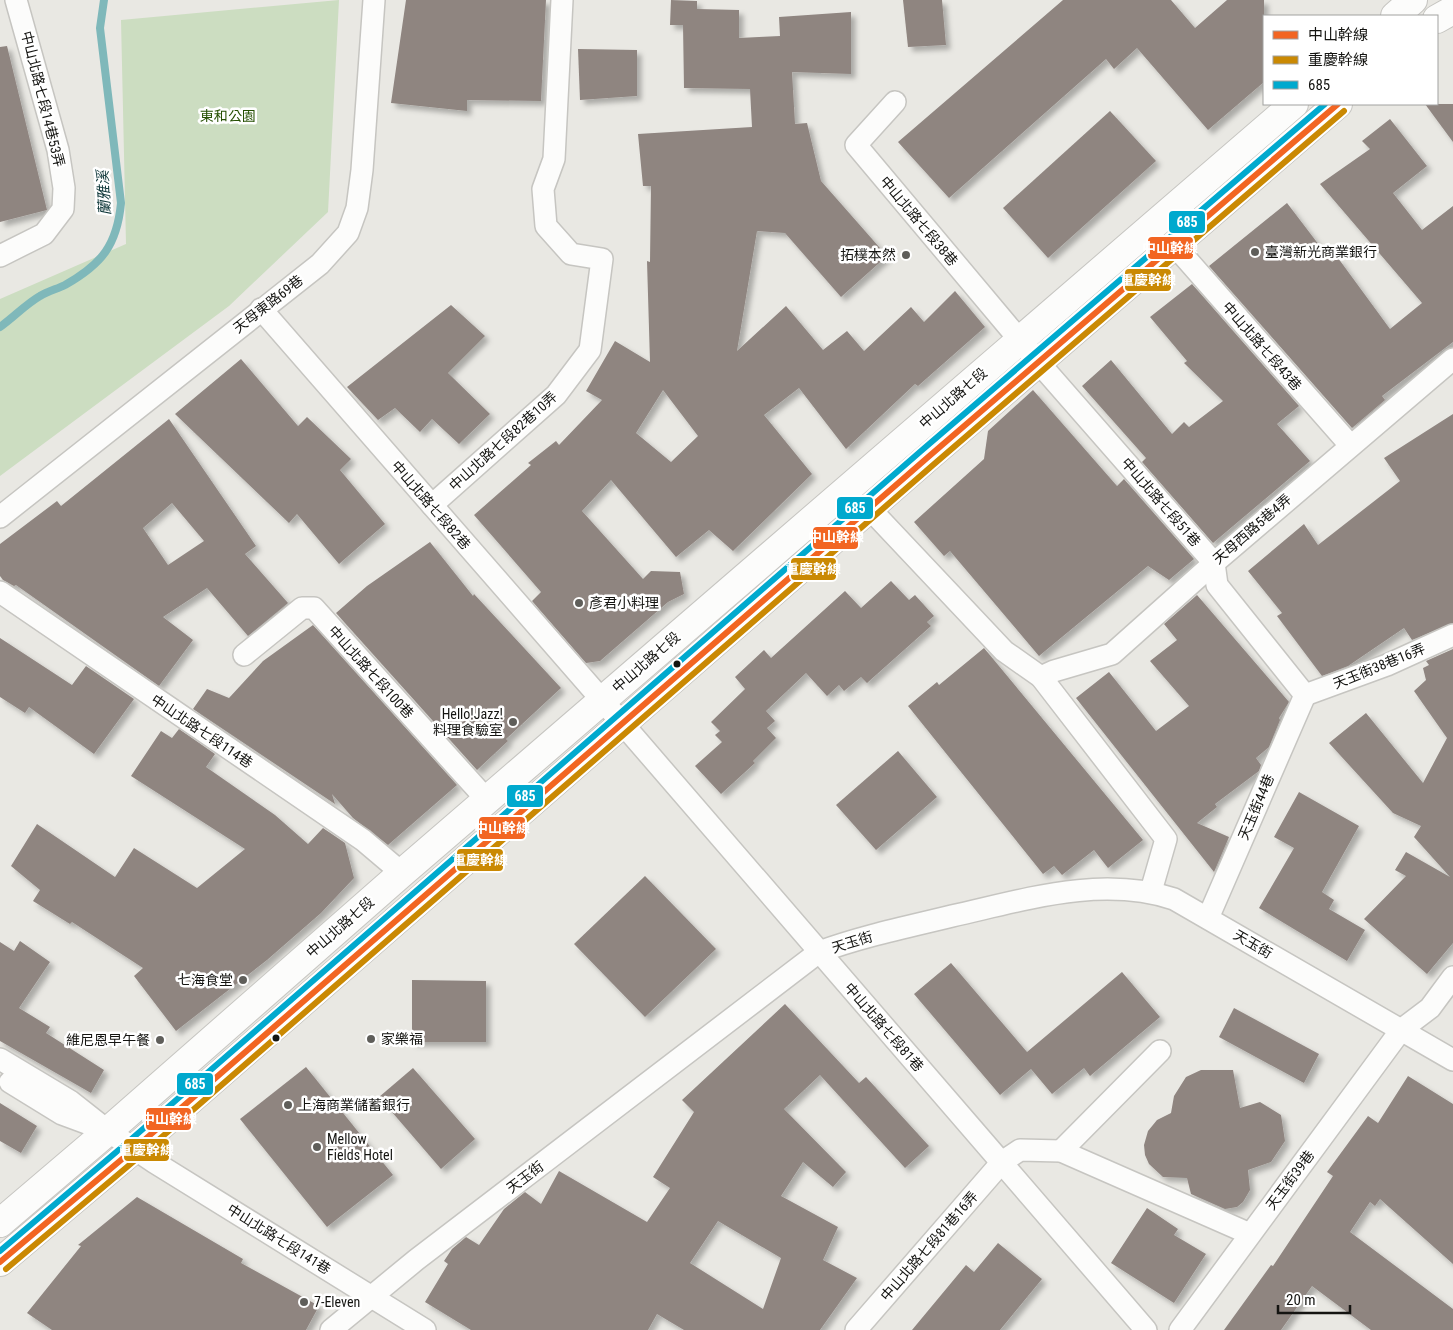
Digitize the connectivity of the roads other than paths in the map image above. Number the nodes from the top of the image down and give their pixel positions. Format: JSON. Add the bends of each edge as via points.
{"nodes":[{"id":1,"x":16,"y":0,"type":"edge"},
{"id":2,"x":374,"y":0,"type":"edge"},
{"id":3,"x":562,"y":0,"type":"edge"},
{"id":4,"x":1413,"y":0,"type":"edge"},
{"id":5,"x":1453,"y":10,"type":"edge"},
{"id":6,"x":1396,"y":15,"type":"edge"},
{"id":7,"x":1438,"y":18,"type":"edge"},
{"id":8,"x":895,"y":102,"type":"dead end"},
{"id":9,"x":1293,"y":105,"type":"edge"},
{"id":10,"x":1337,"y":105,"type":"edge"},
{"id":11,"x":1175,"y":246,"type":"junction"},
{"id":12,"x":0,"y":256,"type":"edge"},
{"id":13,"x":261,"y":310,"type":"junction"},
{"id":14,"x":1020,"y":341,"type":"junction"},
{"id":15,"x":1453,"y":359,"type":"edge"},
{"id":16,"x":1040,"y":363,"type":"junction"},
{"id":17,"x":1350,"y":445,"type":"junction"},
{"id":18,"x":432,"y":505,"type":"junction"},
{"id":19,"x":870,"y":509,"type":"junction"},
{"id":20,"x":0,"y":517,"type":"edge"},
{"id":21,"x":1214,"y":563,"type":"junction"},
{"id":22,"x":0,"y":592,"type":"edge"},
{"id":23,"x":1453,"y":635,"type":"edge"},
{"id":24,"x":244,"y":655,"type":"dead end"},
{"id":25,"x":1041,"y":677,"type":"junction"},
{"id":26,"x":1304,"y":695,"type":"junction"},
{"id":27,"x":602,"y":700,"type":"junction"},
{"id":28,"x":622,"y":723,"type":"junction"},
{"id":29,"x":487,"y":800,"type":"junction"},
{"id":30,"x":402,"y":873,"type":"junction"},
{"id":31,"x":1152,"y":891,"type":"junction"},
{"id":32,"x":1208,"y":918,"type":"junction"},
{"id":33,"x":820,"y":952,"type":"junction"},
{"id":34,"x":1453,"y":977,"type":"edge"},
{"id":35,"x":1401,"y":1030,"type":"junction"},
{"id":36,"x":1160,"y":1050,"type":"dead end"},
{"id":37,"x":0,"y":1059,"type":"edge"},
{"id":38,"x":1453,"y":1060,"type":"edge"},
{"id":39,"x":0,"y":1076,"type":"edge"},
{"id":40,"x":108,"y":1131,"type":"junction"},
{"id":41,"x":134,"y":1149,"type":"junction"},
{"id":42,"x":1061,"y":1151,"type":"junction"},
{"id":43,"x":1002,"y":1162,"type":"junction"},
{"id":44,"x":0,"y":1223,"type":"edge"},
{"id":45,"x":1250,"y":1234,"type":"junction"},
{"id":46,"x":0,"y":1262,"type":"edge"},
{"id":47,"x":370,"y":1296,"type":"junction"},
{"id":48,"x":331,"y":1330,"type":"edge"},
{"id":49,"x":425,"y":1330,"type":"edge"},
{"id":50,"x":856,"y":1330,"type":"edge"},
{"id":51,"x":1146,"y":1330,"type":"edge"},
{"id":52,"x":1180,"y":1330,"type":"edge"}],
"edges":[{"from":1,"to":12,"type":"street","name":"中山北路七段14巷53弄","via":[[58,150],[64,188],[63,209],[44,234]]},
{"from":2,"to":13,"type":"street","name":"天母東路69巷","via":[[362,170],[357,208],[348,233],[320,264]]},
{"from":3,"to":18,"type":"street","name":"中山北路七段82巷10弄","via":[[554,159],[543,189],[545,217],[546,226],[571,254],[602,259],[590,350],[556,395]]},
{"from":4,"to":6,"type":"main road"},
{"from":5,"to":7,"type":"main road"},
{"from":8,"to":14,"type":"street","name":"中山北路七段38巷","via":[[856,146]]},
{"from":9,"to":14,"type":"main road","name":"中山北路七段"},
{"from":10,"to":11,"type":"main road","name":"中山北路七段"},
{"from":11,"to":16,"type":"main road","name":"中山北路七段"},
{"from":11,"to":17,"type":"street","name":"中山北路七段43巷"},
{"from":13,"to":18,"type":"street","name":"中山北路七段82巷"},
{"from":13,"to":20,"type":"street","name":"天母東路69巷"},
{"from":14,"to":16,"type":"street","name":"中山北路七段51巷"},
{"from":14,"to":27,"type":"main road","name":"中山北路七段"},
{"from":15,"to":17,"type":"street","name":"天母西路5巷4弄"},
{"from":16,"to":19,"type":"main road","name":"中山北路七段"},
{"from":16,"to":21,"type":"street","name":"中山北路七段51巷"},
{"from":17,"to":21,"type":"street","name":"天母西路5巷4弄"},
{"from":18,"to":27,"type":"street","name":"中山北路七段82巷"},
{"from":19,"to":25,"type":"street","via":[[1004,651]]},
{"from":19,"to":28,"type":"main road","name":"中山北路七段"},
{"from":21,"to":25,"type":"street","name":"天母西路5巷4弄","via":[[1112,654]]},
{"from":21,"to":26,"type":"street","via":[[1216,585]]},
{"from":22,"to":30,"type":"street","name":"中山北路七段114巷","via":[[363,840]]},
{"from":23,"to":26,"type":"street","name":"天玉街38巷16弄","via":[[1387,666]]},
{"from":24,"to":29,"type":"street","name":"中山北路七段100巷","via":[[302,608],[314,608]]},
{"from":25,"to":31,"type":"street","via":[[1166,839]]},
{"from":26,"to":32,"type":"street","name":"天玉街44巷"},
{"from":27,"to":28,"type":"street","name":"中山北路七段82巷"},
{"from":27,"to":29,"type":"main road","name":"中山北路七段"},
{"from":28,"to":33,"type":"street","name":"中山北路七段81巷"},
{"from":28,"to":41,"type":"main road","name":"中山北路七段"},
{"from":29,"to":30,"type":"main road","name":"中山北路七段"},
{"from":30,"to":40,"type":"main road","name":"中山北路七段"},
{"from":31,"to":32,"type":"street","name":"天玉街"},
{"from":31,"to":33,"type":"street","name":"天玉街","via":[[1107,888],[1047,894],[854,940]]},
{"from":32,"to":35,"type":"street","name":"天玉街"},
{"from":33,"to":43,"type":"street","name":"中山北路七段81巷"},
{"from":33,"to":47,"type":"street","name":"天玉街"},
{"from":34,"to":35,"type":"street","name":"天玉街39巷","via":[[1430,1008]]},
{"from":35,"to":38,"type":"street","name":"天玉街"},
{"from":35,"to":45,"type":"street","name":"天玉街39巷"},
{"from":36,"to":42,"type":"street"},
{"from":37,"to":40,"type":"street","via":[[70,1102]]},
{"from":39,"to":40,"type":"street","via":[[62,1114]]},
{"from":40,"to":41,"type":"street","name":"中山北路七段141巷"},
{"from":40,"to":44,"type":"main road","name":"中山北路七段"},
{"from":41,"to":46,"type":"main road","name":"中山北路七段"},
{"from":41,"to":47,"type":"street","name":"中山北路七段141巷"},
{"from":42,"to":43,"type":"street","name":"中山北路七段81巷16弄","via":[[1020,1150]]},
{"from":42,"to":45,"type":"street"},
{"from":43,"to":50,"type":"street","name":"中山北路七段81巷16弄"},
{"from":43,"to":51,"type":"street","name":"中山北路七段81巷"},
{"from":45,"to":52,"type":"street","name":"天玉街39巷"},
{"from":47,"to":48,"type":"street","name":"天玉街"},
{"from":47,"to":49,"type":"street","name":"中山北路七段141巷"}]}
